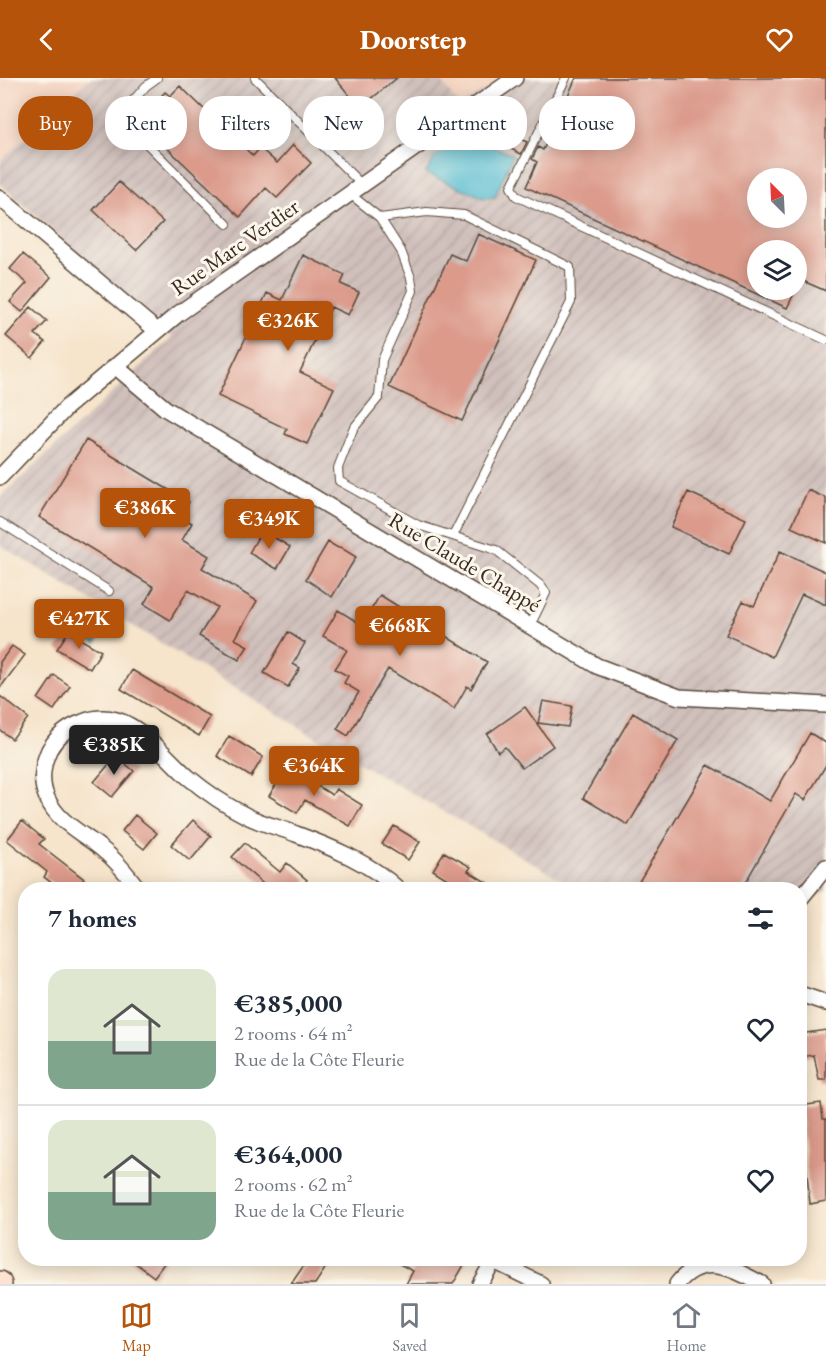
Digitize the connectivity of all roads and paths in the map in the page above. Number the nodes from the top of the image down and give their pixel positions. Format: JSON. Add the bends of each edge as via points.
{"nodes":[{"id":1,"x":157,"y":78,"type":"edge"},
{"id":2,"x":255,"y":78,"type":"edge"},
{"id":3,"x":515,"y":78,"type":"edge"},
{"id":4,"x":566,"y":78,"type":"edge"},
{"id":5,"x":356,"y":189,"type":"junction"},
{"id":6,"x":0,"y":198,"type":"edge"},
{"id":7,"x":380,"y":218,"type":"junction"},
{"id":8,"x":227,"y":224,"type":"dead end"},
{"id":9,"x":157,"y":331,"type":"junction"},
{"id":10,"x":826,"y":340,"type":"edge"},
{"id":11,"x":116,"y":366,"type":"junction"},
{"id":12,"x":0,"y":477,"type":"edge"},
{"id":13,"x":0,"y":522,"type":"edge"},
{"id":14,"x":453,"y":536,"type":"junction"},
{"id":15,"x":109,"y":591,"type":"dead end"},
{"id":16,"x":530,"y":626,"type":"junction"},
{"id":17,"x":826,"y":705,"type":"edge"},
{"id":18,"x":826,"y":867,"type":"edge"},
{"id":19,"x":133,"y":882,"type":"edge"},
{"id":20,"x":388,"y":882,"type":"edge"},
{"id":21,"x":807,"y":890,"type":"edge"},
{"id":22,"x":807,"y":996,"type":"edge"},
{"id":23,"x":826,"y":1003,"type":"edge"},
{"id":24,"x":491,"y":1266,"type":"edge"},
{"id":25,"x":506,"y":1266,"type":"edge"},
{"id":26,"x":480,"y":1284,"type":"edge"},
{"id":27,"x":541,"y":1284,"type":"edge"},
{"id":28,"x":677,"y":1284,"type":"edge"},
{"id":29,"x":762,"y":1284,"type":"edge"}],
"edges":[{"from":1,"to":8,"type":"lane","via":[[124,111],[131,128]]},
{"from":2,"to":5,"type":"lane"},
{"from":3,"to":5,"type":"street","name":"Rue Marc Verdier"},
{"from":4,"to":10,"type":"lane","via":[[511,187],[516,196]]},
{"from":5,"to":7,"type":"lane"},
{"from":5,"to":9,"type":"street","name":"Rue Marc Verdier"},
{"from":6,"to":9,"type":"street"},
{"from":7,"to":14,"type":"lane","via":[[401,251],[413,291],[382,360],[379,397],[353,429],[338,468],[339,481],[418,525]]},
{"from":7,"to":14,"type":"lane","via":[[427,212],[464,215],[570,267],[571,302]]},
{"from":9,"to":11,"type":"street","name":"Rue Marc Verdier"},
{"from":11,"to":12,"type":"street","name":"Rue Marc Verdier","via":[[67,407]]},
{"from":11,"to":16,"type":"street","name":"Rue Claude Chappé","via":[[166,409]]},
{"from":13,"to":15,"type":"lane"},
{"from":14,"to":16,"type":"lane","via":[[496,550],[540,585],[546,593]]},
{"from":16,"to":17,"type":"street","name":"Rue Claude Chappé","via":[[597,666],[679,697]]},
{"from":18,"to":21,"type":"street"},
{"from":19,"to":20,"type":"street","via":[[116,861],[64,822],[46,797],[42,771],[53,743],[73,725],[87,720],[115,719],[128,724],[187,777],[232,808],[343,854]]},
{"from":22,"to":23,"type":"street"},
{"from":24,"to":26,"type":"street"},
{"from":25,"to":27,"type":"street"},
{"from":28,"to":29,"type":"street","via":[[693,1270],[709,1266],[729,1267]]}]}
